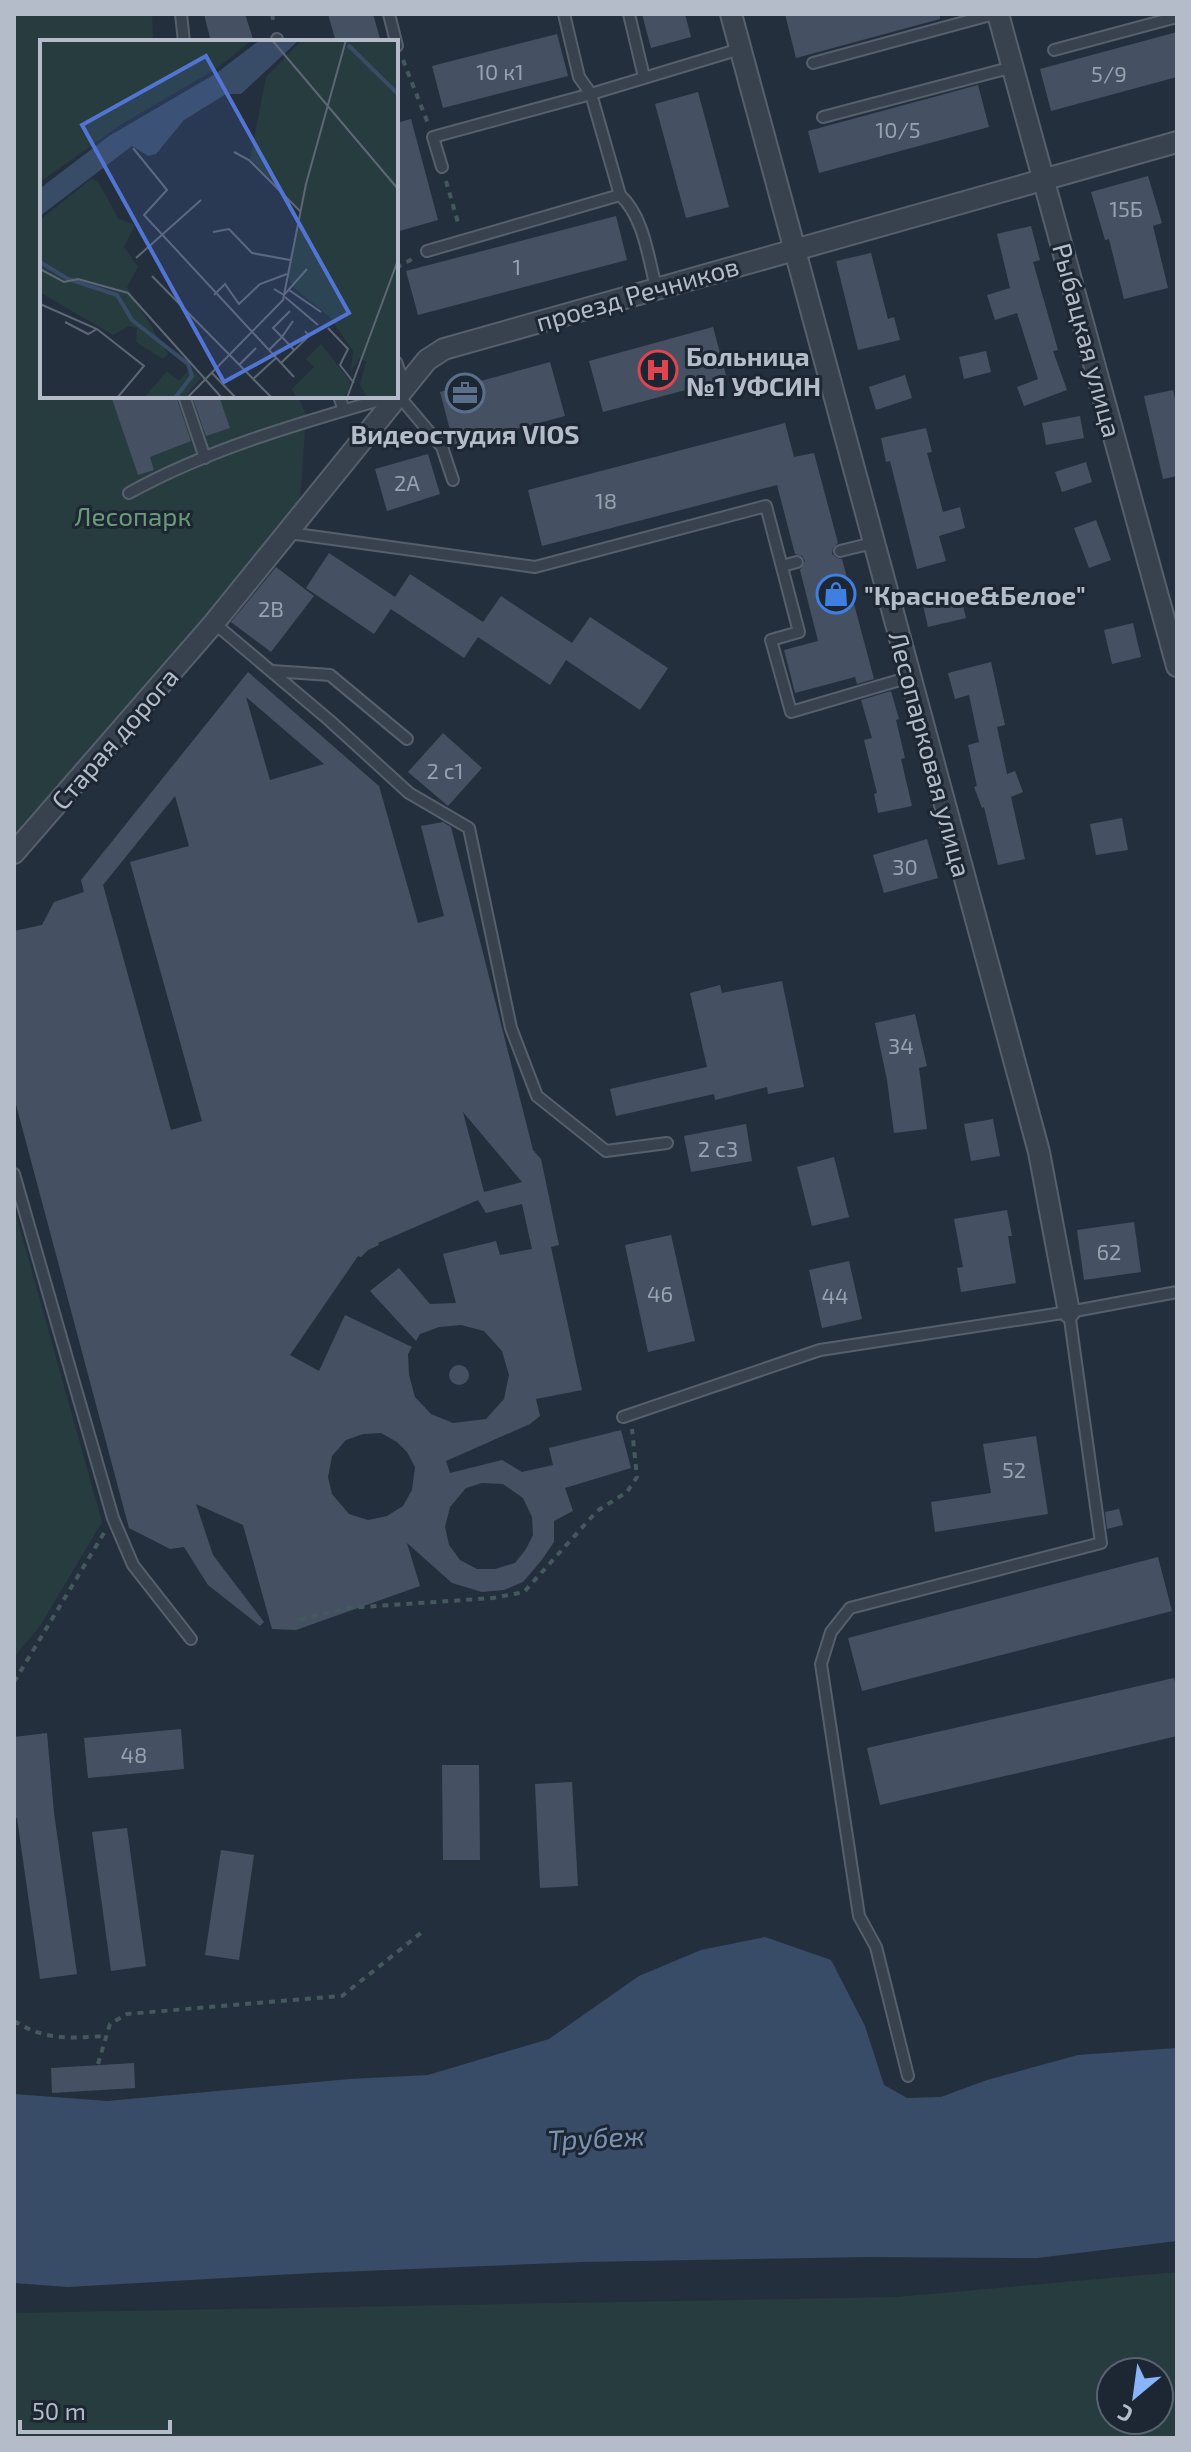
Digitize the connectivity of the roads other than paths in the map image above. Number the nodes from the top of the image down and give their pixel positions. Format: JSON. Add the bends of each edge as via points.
{"nodes":[{"id":1,"x":181,"y":14,"type":"edge"},
{"id":2,"x":389,"y":14,"type":"edge"},
{"id":3,"x":564,"y":14,"type":"edge"},
{"id":4,"x":629,"y":14,"type":"edge"},
{"id":5,"x":731,"y":14,"type":"edge"},
{"id":6,"x":996,"y":14,"type":"edge"},
{"id":7,"x":1177,"y":17,"type":"edge"},
{"id":8,"x":184,"y":40,"type":"edge"},
{"id":9,"x":396,"y":40,"type":"edge"},
{"id":10,"x":740,"y":49,"type":"junction"},
{"id":11,"x":1054,"y":50,"type":"dead end"},
{"id":12,"x":813,"y":63,"type":"dead end"},
{"id":13,"x":1013,"y":67,"type":"junction"},
{"id":14,"x":644,"y":77,"type":"junction"},
{"id":15,"x":591,"y":94,"type":"junction"},
{"id":16,"x":823,"y":117,"type":"dead end"},
{"id":17,"x":1177,"y":142,"type":"edge"},
{"id":18,"x":442,"y":167,"type":"road end"},
{"id":19,"x":1044,"y":179,"type":"junction"},
{"id":20,"x":620,"y":195,"type":"junction"},
{"id":21,"x":794,"y":248,"type":"junction"},
{"id":22,"x":427,"y":251,"type":"dead end"},
{"id":23,"x":656,"y":287,"type":"junction"},
{"id":24,"x":398,"y":393,"type":"edge"},
{"id":25,"x":185,"y":398,"type":"edge"},
{"id":26,"x":340,"y":398,"type":"edge"},
{"id":27,"x":382,"y":398,"type":"edge"},
{"id":28,"x":394,"y":398,"type":"edge"},
{"id":29,"x":344,"y":410,"type":"junction"},
{"id":30,"x":205,"y":458,"type":"junction"},
{"id":31,"x":453,"y":480,"type":"dead end"},
{"id":32,"x":129,"y":493,"type":"dead end"},
{"id":33,"x":289,"y":533,"type":"junction"},
{"id":34,"x":873,"y":543,"type":"junction"},
{"id":35,"x":840,"y":551,"type":"dead end"},
{"id":36,"x":797,"y":562,"type":"dead end"},
{"id":37,"x":782,"y":566,"type":"junction"},
{"id":38,"x":214,"y":623,"type":"junction"},
{"id":39,"x":1177,"y":666,"type":"edge"},
{"id":40,"x":270,"y":671,"type":"junction"},
{"id":41,"x":910,"y":677,"type":"junction"},
{"id":42,"x":407,"y":739,"type":"dead end"},
{"id":43,"x":14,"y":853,"type":"edge"},
{"id":44,"x":667,"y":1143,"type":"dead end"},
{"id":45,"x":14,"y":1174,"type":"edge"},
{"id":46,"x":1177,"y":1292,"type":"edge"},
{"id":47,"x":1069,"y":1312,"type":"junction"},
{"id":48,"x":627,"y":1416,"type":"road end"},
{"id":49,"x":191,"y":1639,"type":"dead end"},
{"id":50,"x":908,"y":2076,"type":"dead end"}],
"edges":[{"from":1,"to":8,"type":"lane"},
{"from":2,"to":9,"type":"lane"},
{"from":3,"to":15,"type":"lane","via":[[579,77]]},
{"from":4,"to":14,"type":"lane"},
{"from":5,"to":10,"type":"street","name":"Лесопарковая улица"},
{"from":6,"to":12,"type":"lane"},
{"from":6,"to":13,"type":"street","name":"Рыбацкая улица"},
{"from":7,"to":11,"type":"lane"},
{"from":10,"to":14,"type":"lane"},
{"from":10,"to":21,"type":"street","name":"Лесопарковая улица"},
{"from":13,"to":16,"type":"lane"},
{"from":13,"to":19,"type":"street","name":"Рыбацкая улица"},
{"from":14,"to":15,"type":"lane"},
{"from":15,"to":18,"type":"lane","via":[[433,137]]},
{"from":15,"to":20,"type":"lane"},
{"from":17,"to":19,"type":"street","name":"проезд Речников"},
{"from":19,"to":21,"type":"street","name":"проезд Речников"},
{"from":19,"to":39,"type":"street","name":"Рыбацкая улица"},
{"from":20,"to":22,"type":"lane"},
{"from":20,"to":23,"type":"lane","via":[[636,216]]},
{"from":21,"to":23,"type":"street","name":"проезд Речников"},
{"from":21,"to":34,"type":"street","name":"Лесопарковая улица"},
{"from":23,"to":24,"type":"street","name":"проезд Речников","via":[[444,349]]},
{"from":24,"to":31,"type":"lane","via":[[442,447]]},
{"from":25,"to":30,"type":"lane"},
{"from":26,"to":29,"type":"lane"},
{"from":27,"to":29,"type":"lane"},
{"from":28,"to":33,"type":"street","name":"проезд Речников"},
{"from":29,"to":30,"type":"lane"},
{"from":30,"to":32,"type":"lane"},
{"from":33,"to":37,"type":"lane","via":[[535,567],[766,506]]},
{"from":33,"to":38,"type":"street","name":"проезд Речников"},
{"from":34,"to":35,"type":"lane"},
{"from":34,"to":41,"type":"street","name":"Лесопарковая улица"},
{"from":36,"to":37,"type":"lane"},
{"from":37,"to":41,"type":"lane","via":[[799,632],[771,640],[791,712]]},
{"from":38,"to":40,"type":"lane"},
{"from":38,"to":43,"type":"street","name":"Старая дорога"},
{"from":40,"to":42,"type":"lane","via":[[330,675]]},
{"from":40,"to":44,"type":"lane","via":[[409,793],[469,828],[511,1028],[537,1096],[606,1151]]},
{"from":41,"to":47,"type":"street","name":"Лесопарковая улица","via":[[1039,1152]]},
{"from":45,"to":49,"type":"lane","via":[[113,1518],[133,1565]]},
{"from":46,"to":47,"type":"lane"},
{"from":47,"to":48,"type":"lane","via":[[820,1350]]},
{"from":47,"to":50,"type":"lane","via":[[1101,1543],[850,1608],[831,1632],[821,1664],[859,1916],[876,1947]]}]}
